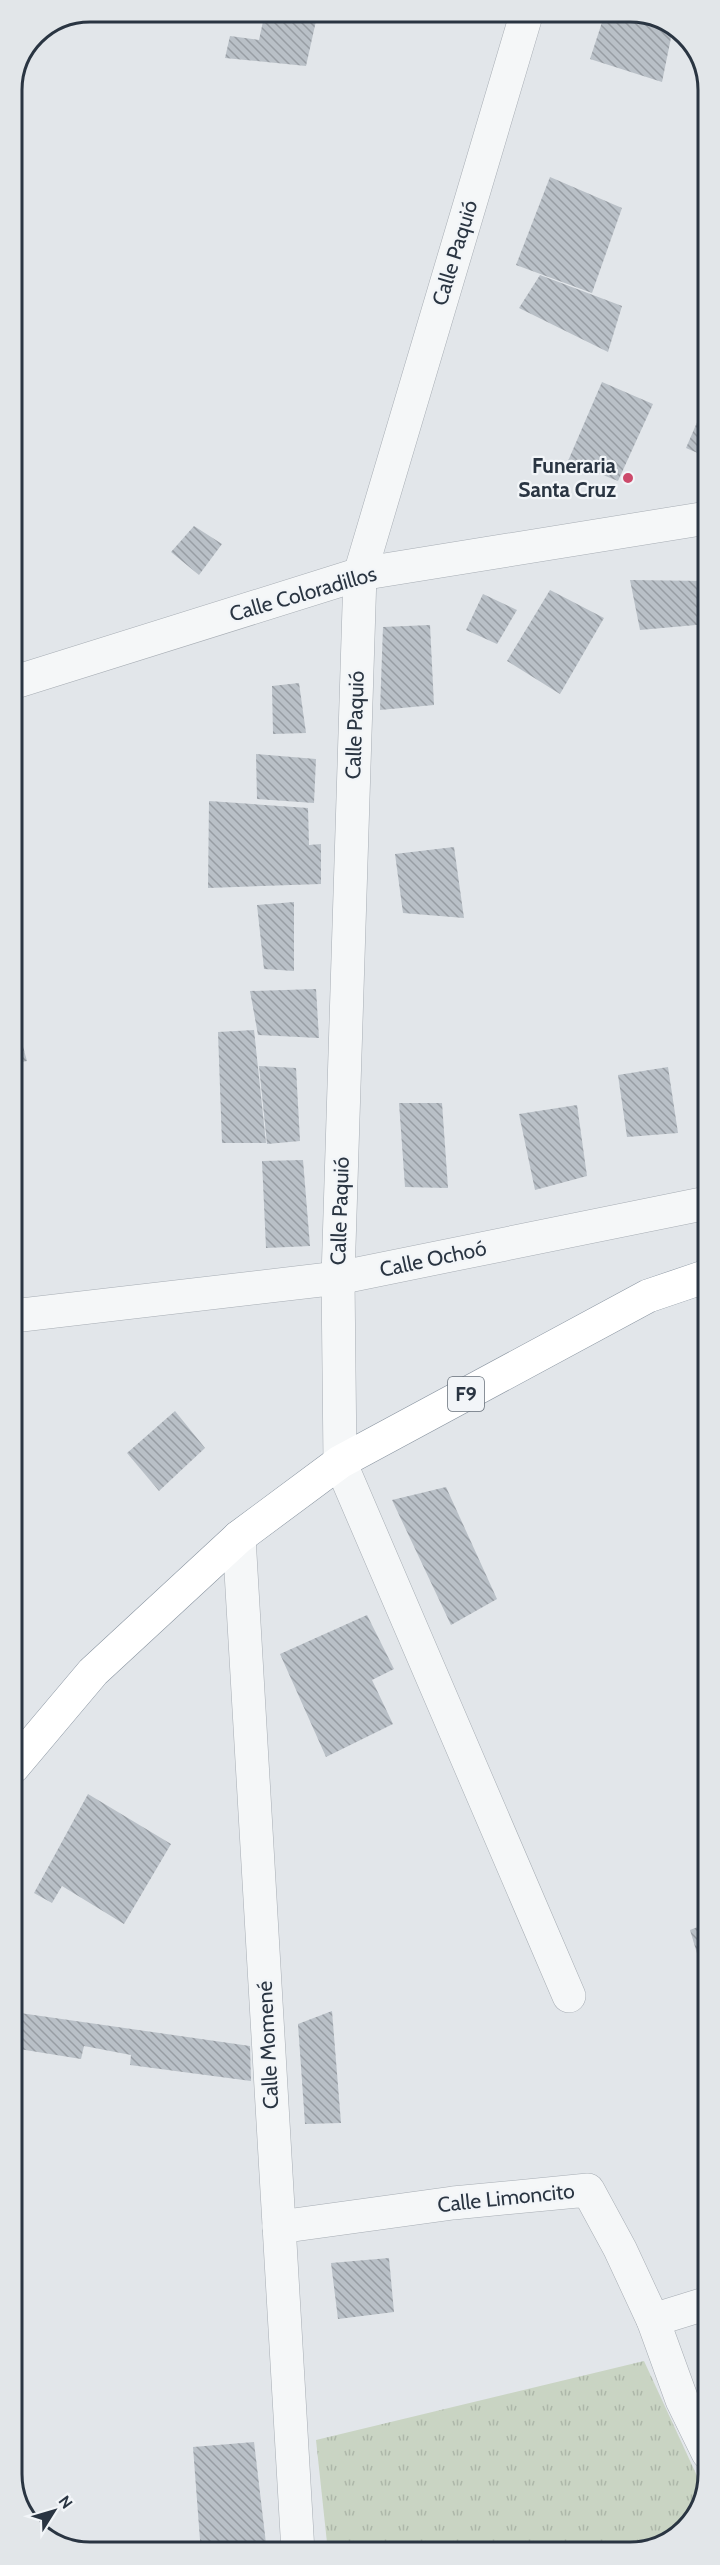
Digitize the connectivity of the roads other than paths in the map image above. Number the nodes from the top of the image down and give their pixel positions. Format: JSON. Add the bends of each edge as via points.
{"nodes":[{"id":1,"x":523,"y":23,"type":"edge"},
{"id":2,"x":698,"y":519,"type":"edge"},
{"id":3,"x":360,"y":574,"type":"junction"},
{"id":4,"x":22,"y":680,"type":"edge"},
{"id":5,"x":698,"y":1205,"type":"edge"},
{"id":6,"x":338,"y":1278,"type":"junction"},
{"id":7,"x":698,"y":1279,"type":"edge"},
{"id":8,"x":22,"y":1315,"type":"edge"},
{"id":9,"x":340,"y":1462,"type":"junction"},
{"id":10,"x":239,"y":1537,"type":"junction"},
{"id":11,"x":22,"y":1756,"type":"edge"},
{"id":12,"x":569,"y":1996,"type":"dead end"},
{"id":13,"x":279,"y":2227,"type":"junction"},
{"id":14,"x":698,"y":2306,"type":"edge"},
{"id":15,"x":653,"y":2320,"type":"junction"},
{"id":16,"x":698,"y":2433,"type":"edge"},
{"id":17,"x":297,"y":2542,"type":"edge"}],
"edges":[{"from":1,"to":3,"type":"street","name":"Calle Paquió"},
{"from":2,"to":3,"type":"street","name":"Calle Coloradillos"},
{"from":3,"to":4,"type":"street","name":"Calle Coloradillos"},
{"from":3,"to":6,"type":"street","name":"Calle Paquió"},
{"from":5,"to":6,"type":"street","name":"Calle Ochoó"},
{"from":6,"to":8,"type":"street","name":"Calle Ochoó"},
{"from":6,"to":9,"type":"street","name":"Calle Paquió"},
{"from":7,"to":9,"type":"highway","number":"F9","via":[[648,1296]]},
{"from":9,"to":10,"type":"highway","number":"F9"},
{"from":9,"to":12,"type":"street"},
{"from":10,"to":11,"type":"highway","number":"F9","via":[[93,1672]]},
{"from":10,"to":13,"type":"street","name":"Calle Momené"},
{"from":13,"to":15,"type":"street","name":"Calle Limoncito","via":[[453,2203],[588,2190]]},
{"from":13,"to":17,"type":"street","name":"Calle Momené"},
{"from":14,"to":15,"type":"street"},
{"from":15,"to":16,"type":"street","name":"Calle Limoncito"}]}
